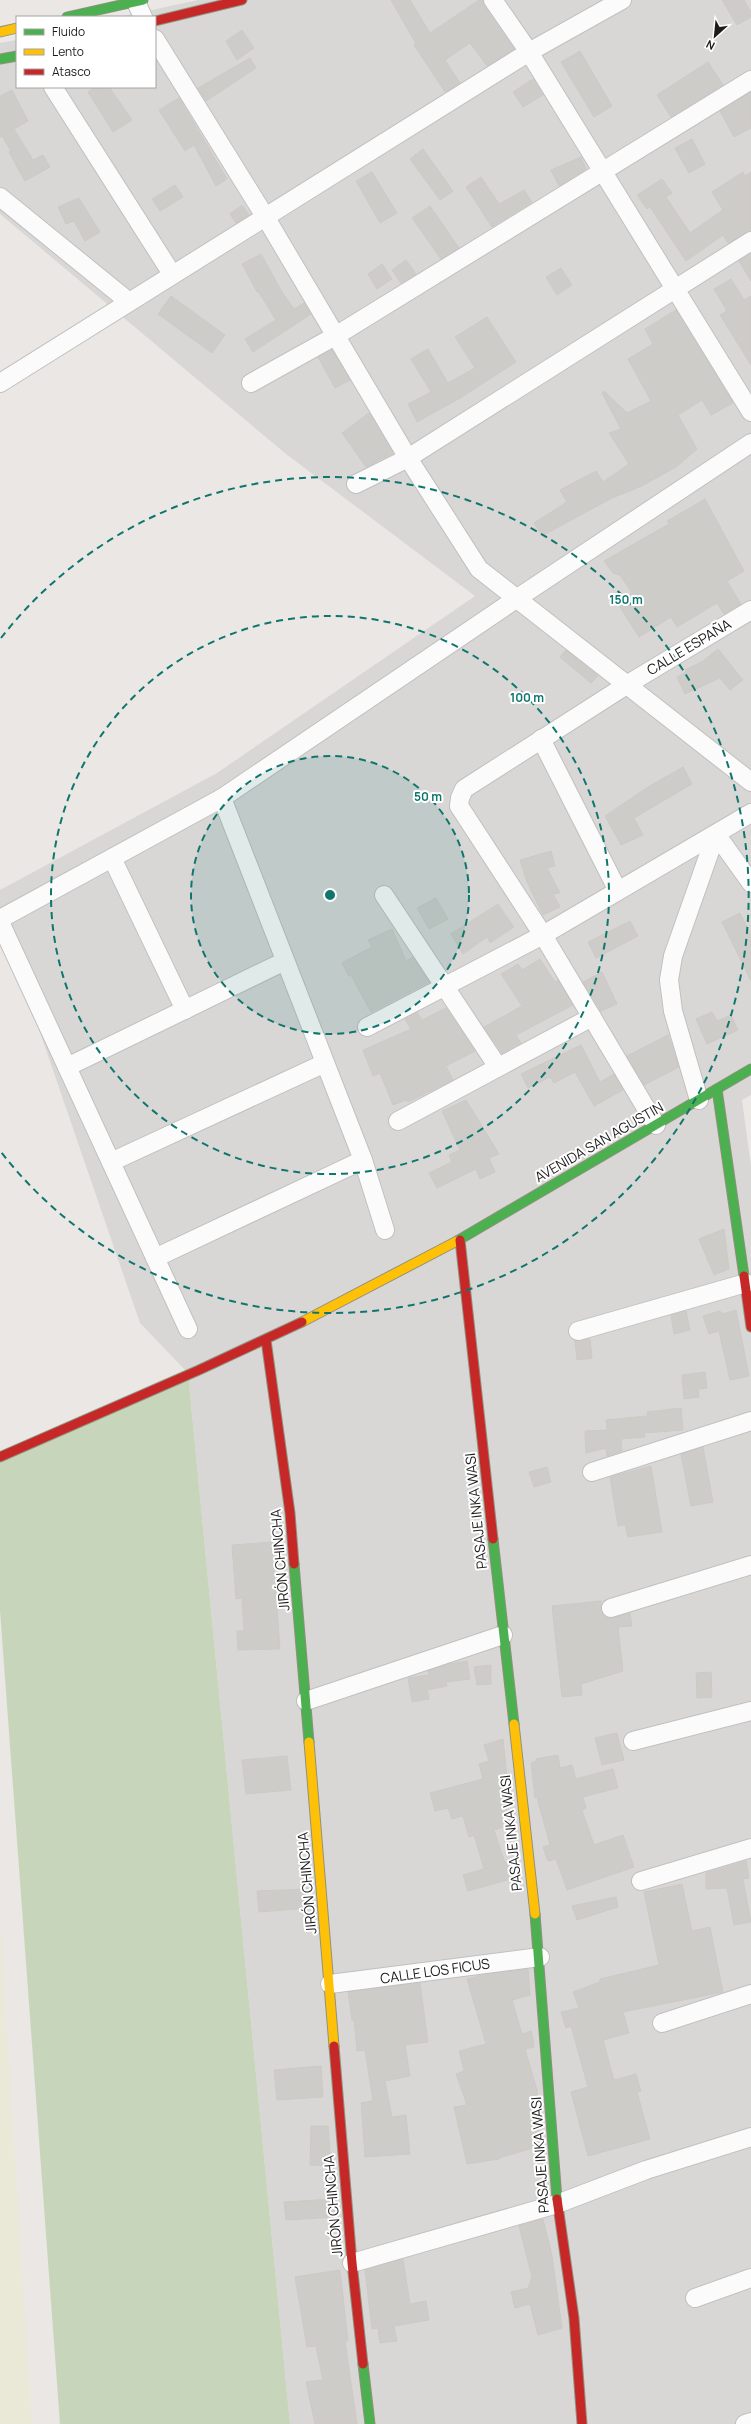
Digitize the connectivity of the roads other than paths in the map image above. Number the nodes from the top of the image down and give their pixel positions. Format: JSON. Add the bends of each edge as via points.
{"nodes":[{"id":1,"x":242,"y":0,"type":"edge"},
{"id":2,"x":492,"y":0,"type":"edge"},
{"id":3,"x":622,"y":0,"type":"edge"},
{"id":4,"x":141,"y":6,"type":"edge"},
{"id":5,"x":74,"y":16,"type":"edge"},
{"id":6,"x":156,"y":21,"type":"edge"},
{"id":7,"x":16,"y":28,"type":"edge"},
{"id":8,"x":0,"y":32,"type":"edge"},
{"id":9,"x":156,"y":41,"type":"edge"},
{"id":10,"x":529,"y":52,"type":"junction"},
{"id":11,"x":16,"y":56,"type":"edge"},
{"id":12,"x":0,"y":60,"type":"edge"},
{"id":13,"x":751,"y":80,"type":"edge"},
{"id":14,"x":54,"y":88,"type":"edge"},
{"id":15,"x":603,"y":173,"type":"junction"},
{"id":16,"x":0,"y":197,"type":"edge"},
{"id":17,"x":266,"y":218,"type":"junction"},
{"id":18,"x":751,"y":241,"type":"edge"},
{"id":19,"x":172,"y":274,"type":"junction"},
{"id":20,"x":675,"y":288,"type":"junction"},
{"id":21,"x":128,"y":301,"type":"junction"},
{"id":22,"x":337,"y":335,"type":"junction"},
{"id":23,"x":0,"y":383,"type":"edge"},
{"id":24,"x":251,"y":383,"type":"dead end"},
{"id":25,"x":751,"y":412,"type":"edge"},
{"id":26,"x":751,"y":443,"type":"edge"},
{"id":27,"x":408,"y":458,"type":"junction"},
{"id":28,"x":356,"y":484,"type":"dead end"},
{"id":29,"x":516,"y":599,"type":"junction"},
{"id":30,"x":751,"y":610,"type":"edge"},
{"id":31,"x":628,"y":684,"type":"junction"},
{"id":32,"x":542,"y":739,"type":"junction"},
{"id":33,"x":751,"y":782,"type":"edge"},
{"id":34,"x":222,"y":798,"type":"junction"},
{"id":35,"x":751,"y":813,"type":"edge"},
{"id":36,"x":716,"y":834,"type":"junction"},
{"id":37,"x":112,"y":858,"type":"junction"},
{"id":38,"x":751,"y":883,"type":"edge"},
{"id":39,"x":618,"y":891,"type":"junction"},
{"id":40,"x":384,"y":895,"type":"dead end"},
{"id":41,"x":0,"y":920,"type":"edge"},
{"id":42,"x":544,"y":935,"type":"junction"},
{"id":43,"x":285,"y":961,"type":"junction"},
{"id":44,"x":446,"y":988,"type":"junction"},
{"id":45,"x":185,"y":1010,"type":"junction"},
{"id":46,"x":592,"y":1017,"type":"junction"},
{"id":47,"x":367,"y":1027,"type":"dead end"},
{"id":48,"x":325,"y":1063,"type":"junction"},
{"id":49,"x":67,"y":1067,"type":"junction"},
{"id":50,"x":498,"y":1067,"type":"junction"},
{"id":51,"x":751,"y":1069,"type":"edge"},
{"id":52,"x":717,"y":1089,"type":"junction"},
{"id":53,"x":699,"y":1100,"type":"junction"},
{"id":54,"x":398,"y":1121,"type":"dead end"},
{"id":55,"x":656,"y":1125,"type":"junction"},
{"id":56,"x":363,"y":1160,"type":"junction"},
{"id":57,"x":111,"y":1162,"type":"junction"},
{"id":58,"x":385,"y":1230,"type":"dead end"},
{"id":59,"x":460,"y":1240,"type":"junction"},
{"id":60,"x":155,"y":1258,"type":"junction"},
{"id":61,"x":746,"y":1283,"type":"junction"},
{"id":62,"x":751,"y":1327,"type":"edge"},
{"id":63,"x":188,"y":1329,"type":"dead end"},
{"id":64,"x":578,"y":1331,"type":"dead end"},
{"id":65,"x":266,"y":1340,"type":"junction"},
{"id":66,"x":751,"y":1421,"type":"edge"},
{"id":67,"x":0,"y":1457,"type":"edge"},
{"id":68,"x":592,"y":1472,"type":"dead end"},
{"id":69,"x":751,"y":1565,"type":"edge"},
{"id":70,"x":610,"y":1608,"type":"dead end"},
{"id":71,"x":503,"y":1635,"type":"junction"},
{"id":72,"x":306,"y":1701,"type":"junction"},
{"id":73,"x":751,"y":1711,"type":"edge"},
{"id":74,"x":633,"y":1741,"type":"dead end"},
{"id":75,"x":751,"y":1848,"type":"edge"},
{"id":76,"x":641,"y":1882,"type":"dead end"},
{"id":77,"x":540,"y":1956,"type":"junction"},
{"id":78,"x":330,"y":1984,"type":"junction"},
{"id":79,"x":751,"y":1994,"type":"edge"},
{"id":80,"x":662,"y":2023,"type":"dead end"},
{"id":81,"x":751,"y":2138,"type":"edge"},
{"id":82,"x":557,"y":2204,"type":"junction"},
{"id":83,"x":352,"y":2263,"type":"junction"},
{"id":84,"x":751,"y":2278,"type":"edge"},
{"id":85,"x":695,"y":2298,"type":"dead end"},
{"id":86,"x":751,"y":2422,"type":"edge"},
{"id":87,"x":370,"y":2424,"type":"edge"},
{"id":88,"x":582,"y":2424,"type":"edge"},
{"id":89,"x":744,"y":2424,"type":"edge"}],
"edges":[{"from":1,"to":6,"type":"street"},
{"from":2,"to":10,"type":"street"},
{"from":3,"to":10,"type":"street"},
{"from":4,"to":5,"type":"street"},
{"from":7,"to":8,"type":"street"},
{"from":9,"to":17,"type":"street"},
{"from":10,"to":15,"type":"street"},
{"from":10,"to":17,"type":"street"},
{"from":11,"to":12,"type":"street"},
{"from":13,"to":15,"type":"street"},
{"from":14,"to":19,"type":"street"},
{"from":15,"to":20,"type":"street"},
{"from":15,"to":22,"type":"street"},
{"from":16,"to":21,"type":"street"},
{"from":17,"to":19,"type":"street"},
{"from":17,"to":22,"type":"street"},
{"from":18,"to":20,"type":"street"},
{"from":19,"to":21,"type":"street"},
{"from":20,"to":25,"type":"street"},
{"from":20,"to":27,"type":"street"},
{"from":21,"to":23,"type":"street"},
{"from":22,"to":24,"type":"street"},
{"from":22,"to":27,"type":"street"},
{"from":26,"to":29,"type":"street"},
{"from":27,"to":28,"type":"street"},
{"from":27,"to":29,"type":"street","via":[[479,569]]},
{"from":29,"to":31,"type":"street"},
{"from":29,"to":34,"type":"street"},
{"from":30,"to":31,"type":"street","name":"CALLE ESPAÑA"},
{"from":31,"to":32,"type":"street","name":"CALLE ESPAÑA"},
{"from":31,"to":33,"type":"street"},
{"from":32,"to":39,"type":"street"},
{"from":32,"to":42,"type":"street","name":"CALLE ESPAÑA","via":[[464,789],[459,806]]},
{"from":34,"to":37,"type":"street"},
{"from":34,"to":43,"type":"street"},
{"from":35,"to":36,"type":"street"},
{"from":36,"to":38,"type":"street"},
{"from":36,"to":39,"type":"street"},
{"from":36,"to":53,"type":"street","via":[[673,956],[669,980],[673,1011]]},
{"from":37,"to":41,"type":"street"},
{"from":37,"to":45,"type":"street"},
{"from":39,"to":42,"type":"street"},
{"from":40,"to":44,"type":"street"},
{"from":41,"to":49,"type":"street"},
{"from":42,"to":44,"type":"street"},
{"from":42,"to":46,"type":"street","name":"CALLE ESPAÑA"},
{"from":43,"to":45,"type":"street"},
{"from":43,"to":48,"type":"street"},
{"from":44,"to":47,"type":"street"},
{"from":44,"to":50,"type":"street"},
{"from":45,"to":49,"type":"street"},
{"from":46,"to":50,"type":"street"},
{"from":46,"to":55,"type":"street","name":"CALLE ESPAÑA"},
{"from":48,"to":56,"type":"street"},
{"from":48,"to":57,"type":"street"},
{"from":49,"to":57,"type":"street"},
{"from":50,"to":54,"type":"street"},
{"from":51,"to":52,"type":"street","name":"AVENIDA SAN AGUSTIN"},
{"from":52,"to":53,"type":"street","name":"AVENIDA SAN AGUSTIN"},
{"from":52,"to":61,"type":"street"},
{"from":53,"to":55,"type":"street","name":"AVENIDA SAN AGUSTIN"},
{"from":55,"to":59,"type":"street","name":"AVENIDA SAN AGUSTIN"},
{"from":56,"to":58,"type":"street"},
{"from":56,"to":60,"type":"street"},
{"from":57,"to":60,"type":"street"},
{"from":59,"to":65,"type":"street","name":"AVENIDA SAN AGUSTIN"},
{"from":59,"to":71,"type":"street","name":"PASAJE INKA WASI"},
{"from":60,"to":63,"type":"street"},
{"from":61,"to":62,"type":"street"},
{"from":61,"to":64,"type":"street"},
{"from":65,"to":67,"type":"street","name":"AVENIDA SAN AGUSTIN"},
{"from":65,"to":72,"type":"street","name":"JIRÓN CHINCHA","via":[[290,1513]]},
{"from":66,"to":68,"type":"street"},
{"from":69,"to":70,"type":"street"},
{"from":71,"to":72,"type":"street"},
{"from":71,"to":77,"type":"street","name":"PASAJE INKA WASI"},
{"from":72,"to":78,"type":"street","name":"JIRÓN CHINCHA"},
{"from":73,"to":74,"type":"street"},
{"from":75,"to":76,"type":"street"},
{"from":77,"to":78,"type":"street","name":"CALLE LOS FICUS"},
{"from":77,"to":82,"type":"street","name":"PASAJE INKA WASI"},
{"from":78,"to":83,"type":"street","name":"JIRÓN CHINCHA"},
{"from":79,"to":80,"type":"street"},
{"from":81,"to":82,"type":"street","via":[[646,2170]]},
{"from":82,"to":83,"type":"street"},
{"from":82,"to":88,"type":"street","name":"PASAJE INKA WASI","via":[[574,2318]]},
{"from":83,"to":87,"type":"street","name":"JIRÓN CHINCHA"},
{"from":84,"to":85,"type":"street"},
{"from":86,"to":89,"type":"street"}]}
